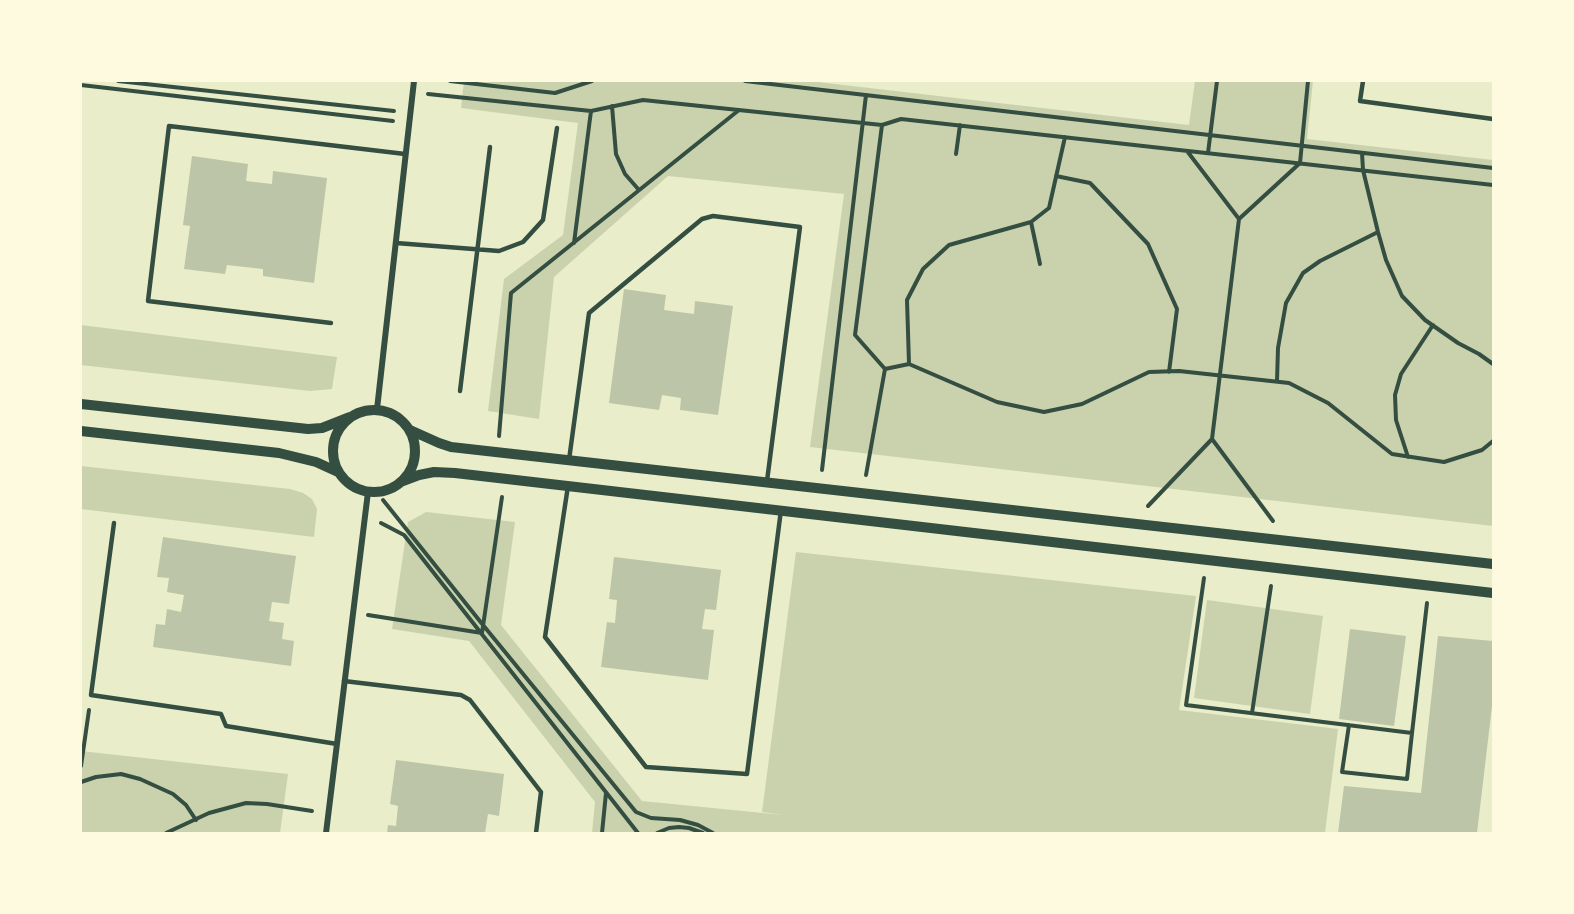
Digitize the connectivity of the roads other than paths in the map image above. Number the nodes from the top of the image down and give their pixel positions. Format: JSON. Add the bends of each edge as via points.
{"nodes":[{"id":1,"x":414,"y":81,"type":"edge"},
{"id":2,"x":1363,"y":81,"type":"edge"},
{"id":3,"x":1493,"y":119,"type":"edge"},
{"id":4,"x":557,"y":128,"type":"dead end"},
{"id":5,"x":490,"y":147,"type":"dead end"},
{"id":6,"x":405,"y":154,"type":"junction"},
{"id":7,"x":396,"y":243,"type":"junction"},
{"id":8,"x":477,"y":249,"type":"junction"},
{"id":9,"x":331,"y":323,"type":"dead end"},
{"id":10,"x":460,"y":391,"type":"dead end"},
{"id":11,"x":81,"y":404,"type":"edge"},
{"id":12,"x":377,"y":409,"type":"junction"},
{"id":13,"x":350,"y":417,"type":"junction"},
{"id":14,"x":410,"y":430,"type":"junction"},
{"id":15,"x":81,"y":431,"type":"edge"},
{"id":16,"x":569,"y":460,"type":"junction"},
{"id":17,"x":338,"y":471,"type":"junction"},
{"id":18,"x":403,"y":481,"type":"junction"},
{"id":19,"x":767,"y":482,"type":"junction"},
{"id":20,"x":568,"y":486,"type":"junction"},
{"id":21,"x":372,"y":493,"type":"junction"},
{"id":22,"x":781,"y":510,"type":"junction"},
{"id":23,"x":114,"y":523,"type":"dead end"},
{"id":24,"x":1493,"y":564,"type":"edge"},
{"id":25,"x":1493,"y":592,"type":"edge"},
{"id":26,"x":344,"y":681,"type":"junction"},
{"id":27,"x":337,"y":744,"type":"junction"},
{"id":28,"x":326,"y":833,"type":"edge"},
{"id":29,"x":536,"y":833,"type":"edge"}],
"edges":[{"from":1,"to":6,"type":"street"},
{"from":2,"to":3,"type":"lane","via":[[1360,101]]},
{"from":4,"to":8,"type":"lane","via":[[543,220],[523,242],[499,251]]},
{"from":5,"to":8,"type":"lane"},
{"from":6,"to":7,"type":"street"},
{"from":6,"to":9,"type":"lane","via":[[169,126],[148,301]]},
{"from":7,"to":8,"type":"lane"},
{"from":7,"to":12,"type":"street"},
{"from":8,"to":10,"type":"lane"},
{"from":11,"to":13,"type":"street","via":[[308,429]]},
{"from":12,"to":13,"type":"street"},
{"from":12,"to":14,"type":"street","via":[[394,414]]},
{"from":13,"to":17,"type":"street","via":[[335,436],[332,448]]},
{"from":14,"to":16,"type":"street","via":[[451,447]]},
{"from":14,"to":18,"type":"street","via":[[415,457]]},
{"from":15,"to":17,"type":"street","via":[[279,453]]},
{"from":16,"to":19,"type":"street"},
{"from":16,"to":19,"type":"lane","via":[[589,313],[702,219],[713,216],[801,227]]},
{"from":17,"to":21,"type":"street","via":[[354,488]]},
{"from":18,"to":20,"type":"street","via":[[434,472]]},
{"from":18,"to":21,"type":"street","via":[[391,489]]},
{"from":19,"to":24,"type":"street"},
{"from":20,"to":22,"type":"street"},
{"from":20,"to":22,"type":"lane","via":[[545,637],[646,767],[747,774]]},
{"from":21,"to":26,"type":"street","via":[[365,514]]},
{"from":22,"to":25,"type":"street"},
{"from":23,"to":27,"type":"lane","via":[[91,695],[221,714],[226,726]]},
{"from":26,"to":27,"type":"street"},
{"from":26,"to":29,"type":"lane","via":[[461,695],[470,700],[541,792]]},
{"from":27,"to":28,"type":"street"}]}
